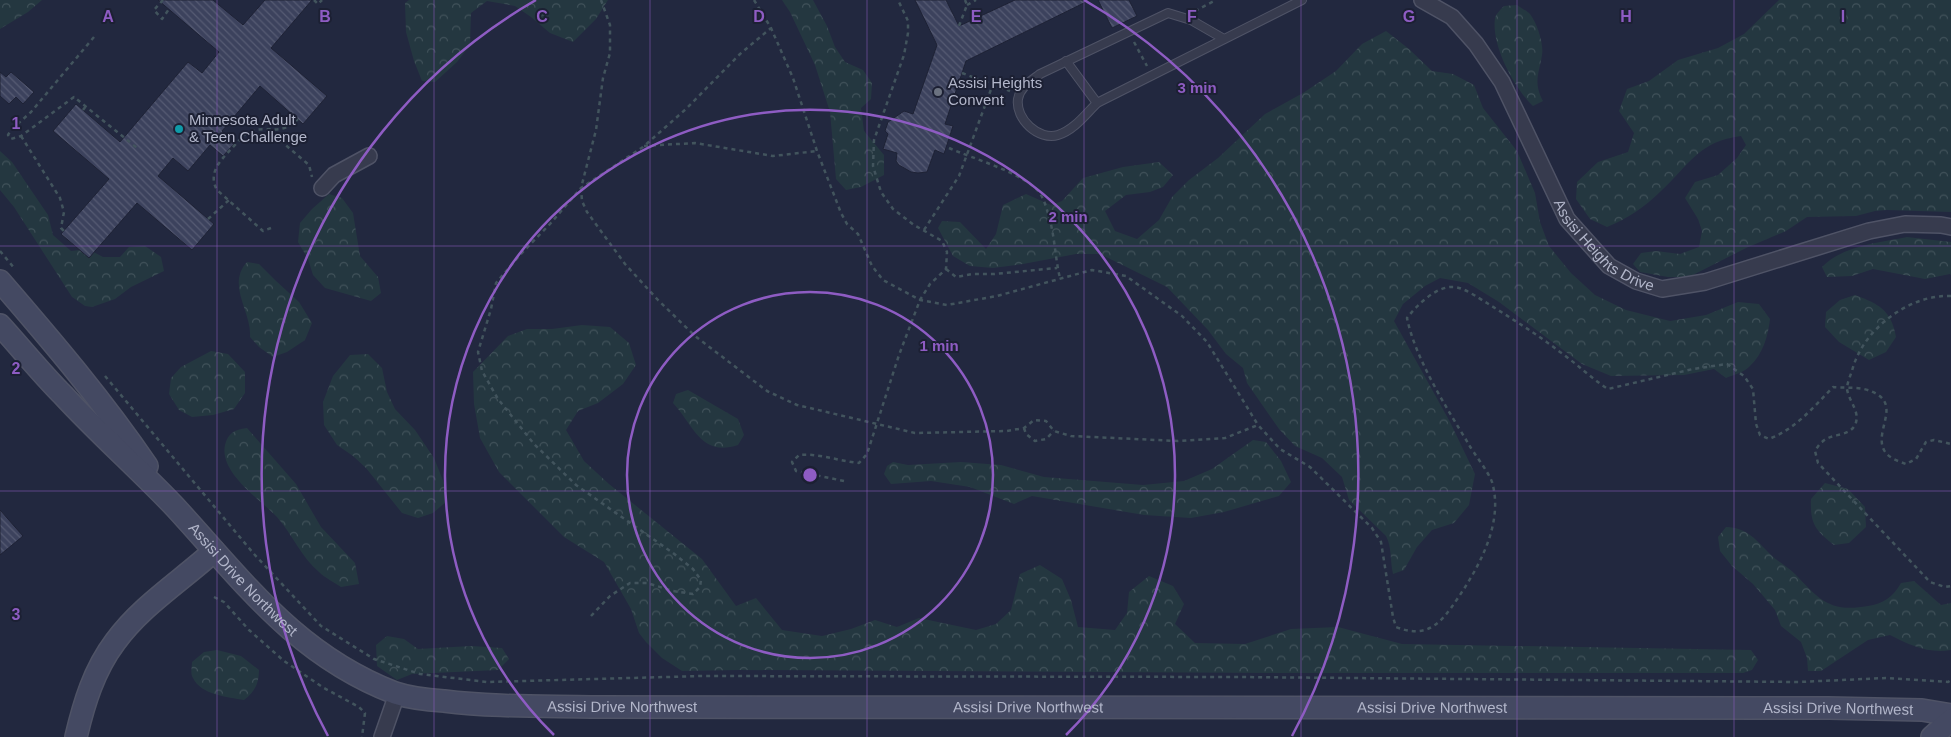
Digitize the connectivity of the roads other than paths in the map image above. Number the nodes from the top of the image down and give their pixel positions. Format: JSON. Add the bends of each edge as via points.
{"nodes":[{"id":1,"x":1302,"y":0,"type":"edge"},
{"id":2,"x":1422,"y":0,"type":"edge"},
{"id":3,"x":1224,"y":38,"type":"junction"},
{"id":4,"x":1066,"y":61,"type":"junction"},
{"id":5,"x":1096,"y":103,"type":"junction"},
{"id":6,"x":369,"y":156,"type":"dead end"},
{"id":7,"x":317,"y":184,"type":"road end"},
{"id":8,"x":1951,"y":227,"type":"edge"},
{"id":9,"x":0,"y":281,"type":"edge"},
{"id":10,"x":0,"y":325,"type":"edge"},
{"id":11,"x":175,"y":507,"type":"junction"},
{"id":12,"x":214,"y":551,"type":"junction"},
{"id":13,"x":397,"y":694,"type":"junction"},
{"id":14,"x":1951,"y":715,"type":"edge"},
{"id":15,"x":1951,"y":720,"type":"edge"},
{"id":16,"x":76,"y":737,"type":"edge"},
{"id":17,"x":382,"y":737,"type":"edge"},
{"id":18,"x":1932,"y":737,"type":"edge"}],
"edges":[{"from":1,"to":3,"type":"lane"},
{"from":2,"to":8,"type":"street","name":"Assisi Heights Drive","via":[[1452,17],[1476,44],[1502,82],[1567,219],[1609,266],[1636,281],[1662,289],[1705,282],[1869,231],[1905,224]]},
{"from":3,"to":4,"type":"lane","via":[[1191,20],[1168,13]]},
{"from":3,"to":5,"type":"lane"},
{"from":4,"to":5,"type":"lane"},
{"from":4,"to":5,"type":"lane","via":[[1023,87],[1018,100],[1021,114],[1030,128],[1040,135],[1057,135],[1077,124]]},
{"from":6,"to":7,"type":"street"},
{"from":9,"to":11,"type":"main road","name":"Assisi Drive Northwest","via":[[127,436]]},
{"from":10,"to":11,"type":"main road","name":"Assisi Drive Northwest","via":[[62,395]]},
{"from":11,"to":12,"type":"main road","name":"Assisi Drive Northwest"},
{"from":12,"to":13,"type":"main road","name":"Assisi Drive Northwest","via":[[247,589],[294,633],[336,663]]},
{"from":12,"to":16,"type":"main road","via":[[161,595],[115,642],[94,679]]},
{"from":13,"to":14,"type":"main road","name":"Assisi Drive Northwest","via":[[470,704],[582,706],[1829,708],[1922,710]]},
{"from":13,"to":17,"type":"street"},
{"from":15,"to":18,"type":"main road"}]}
